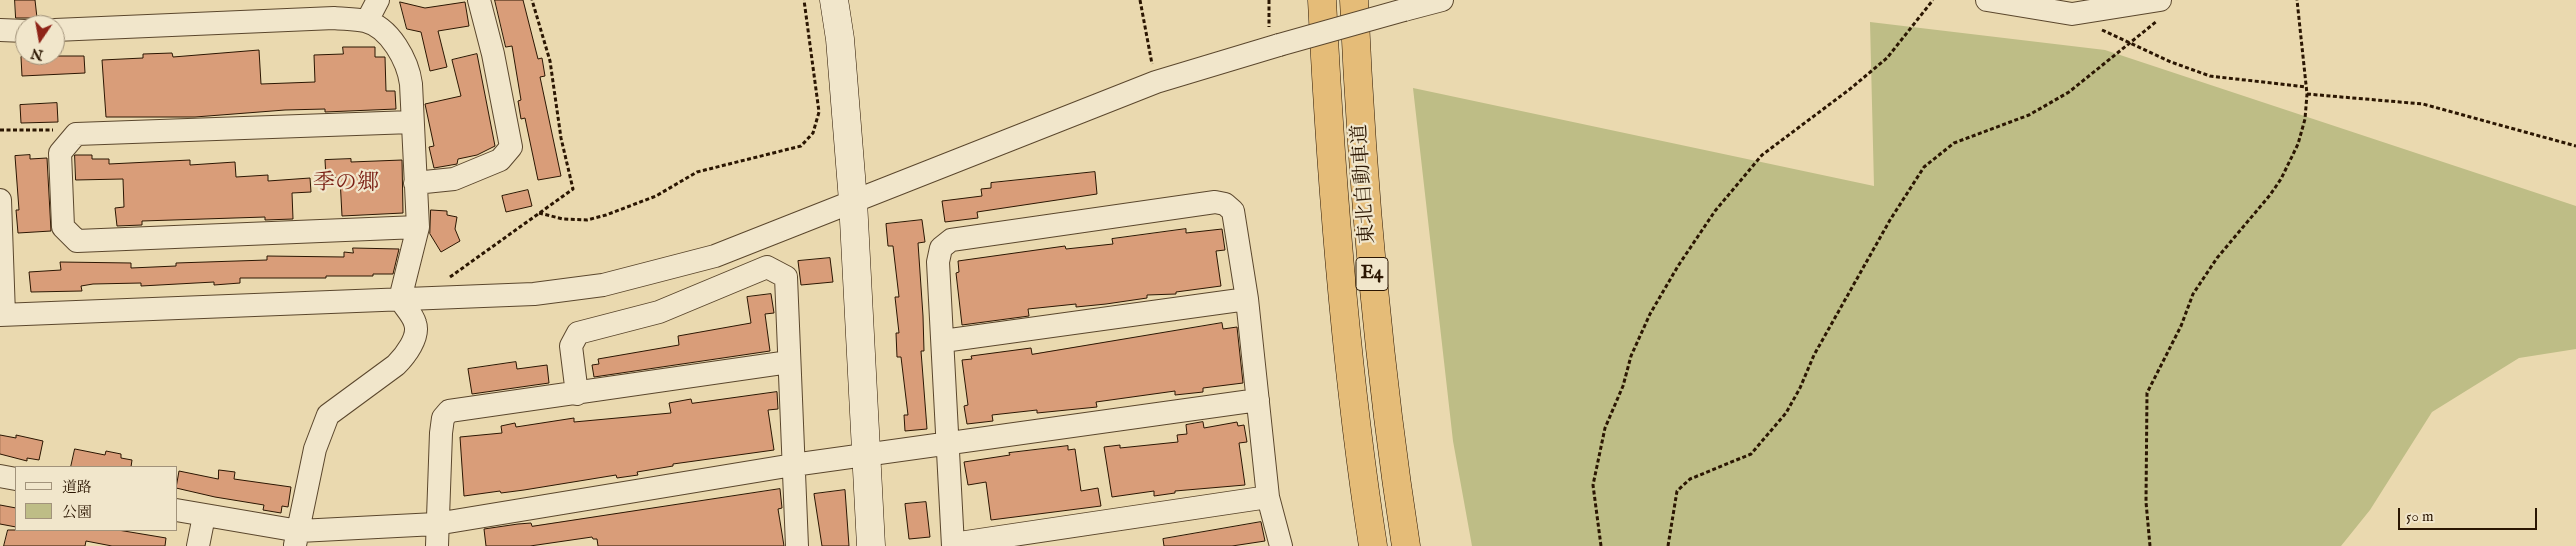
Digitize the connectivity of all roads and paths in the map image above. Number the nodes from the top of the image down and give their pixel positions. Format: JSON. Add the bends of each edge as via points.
{"nodes":[{"id":1,"x":378,"y":0,"type":"edge"},
{"id":2,"x":479,"y":0,"type":"edge"},
{"id":3,"x":532,"y":0,"type":"edge"},
{"id":4,"x":804,"y":0,"type":"edge"},
{"id":5,"x":834,"y":0,"type":"edge"},
{"id":6,"x":1140,"y":0,"type":"edge"},
{"id":7,"x":1269,"y":0,"type":"edge"},
{"id":8,"x":1322,"y":0,"type":"edge"},
{"id":9,"x":1354,"y":0,"type":"edge"},
{"id":10,"x":1442,"y":0,"type":"edge"},
{"id":11,"x":1933,"y":0,"type":"edge"},
{"id":12,"x":1987,"y":0,"type":"edge"},
{"id":13,"x":2297,"y":0,"type":"edge"},
{"id":14,"x":2160,"y":9,"type":"edge"},
{"id":15,"x":2072,"y":14,"type":"junction"},
{"id":16,"x":367,"y":21,"type":"junction"},
{"id":17,"x":0,"y":30,"type":"edge"},
{"id":18,"x":65,"y":30,"type":"edge"},
{"id":19,"x":15,"y":31,"type":"edge"},
{"id":20,"x":2130,"y":43,"type":"junction"},
{"id":21,"x":1274,"y":46,"type":"junction"},
{"id":22,"x":1156,"y":82,"type":"junction"},
{"id":23,"x":2306,"y":87,"type":"junction"},
{"id":24,"x":2307,"y":94,"type":"junction"},
{"id":25,"x":412,"y":122,"type":"junction"},
{"id":26,"x":0,"y":130,"type":"edge"},
{"id":27,"x":76,"y":134,"type":"junction"},
{"id":28,"x":2576,"y":146,"type":"edge"},
{"id":29,"x":415,"y":183,"type":"junction"},
{"id":30,"x":0,"y":200,"type":"edge"},
{"id":31,"x":853,"y":201,"type":"junction"},
{"id":32,"x":539,"y":213,"type":"junction"},
{"id":33,"x":418,"y":227,"type":"junction"},
{"id":34,"x":1247,"y":298,"type":"junction"},
{"id":35,"x":409,"y":299,"type":"junction"},
{"id":36,"x":2,"y":315,"type":"edge"},
{"id":37,"x":943,"y":341,"type":"junction"},
{"id":38,"x":789,"y":362,"type":"junction"},
{"id":39,"x":577,"y":394,"type":"junction"},
{"id":40,"x":1258,"y":400,"type":"junction"},
{"id":41,"x":946,"y":444,"type":"junction"},
{"id":42,"x":867,"y":454,"type":"junction"},
{"id":43,"x":792,"y":465,"type":"junction"},
{"id":44,"x":0,"y":476,"type":"edge"},
{"id":45,"x":15,"y":479,"type":"edge"},
{"id":46,"x":1268,"y":497,"type":"junction"},
{"id":47,"x":178,"y":510,"type":"edge"},
{"id":48,"x":204,"y":516,"type":"junction"},
{"id":49,"x":437,"y":535,"type":"edge"},
{"id":50,"x":297,"y":538,"type":"edge"},
{"id":51,"x":953,"y":545,"type":"edge"},
{"id":52,"x":198,"y":546,"type":"edge"},
{"id":53,"x":797,"y":546,"type":"edge"},
{"id":54,"x":871,"y":546,"type":"edge"},
{"id":55,"x":1281,"y":546,"type":"edge"},
{"id":56,"x":1373,"y":546,"type":"edge"},
{"id":57,"x":1406,"y":546,"type":"edge"},
{"id":58,"x":1602,"y":546,"type":"edge"},
{"id":59,"x":1668,"y":546,"type":"edge"},
{"id":60,"x":2150,"y":546,"type":"edge"}],
"edges":[{"from":1,"to":16,"type":"street"},
{"from":2,"to":29,"type":"street","via":[[511,147],[500,160],[454,179]]},
{"from":3,"to":32,"type":"path","via":[[550,60],[561,138],[573,189]]},
{"from":4,"to":32,"type":"path","via":[[819,112],[813,133],[801,146],[697,172],[656,196],[587,220],[563,220]]},
{"from":5,"to":31,"type":"street"},
{"from":6,"to":22,"type":"path"},
{"from":7,"to":21,"type":"path"},
{"from":8,"to":56,"type":"highway","name":"東北自動車道","number":"E4","via":[[1345,318]]},
{"from":9,"to":57,"type":"highway","name":"東北自動車道","number":"E4","via":[[1367,220]]},
{"from":10,"to":21,"type":"street","bridge":true},
{"from":11,"to":58,"type":"path","via":[[1887,58],[1762,155],[1715,211],[1678,266],[1650,314],[1631,356],[1605,428],[1592,485]]},
{"from":12,"to":15,"type":"street"},
{"from":13,"to":23,"type":"path"},
{"from":14,"to":15,"type":"street"},
{"from":14,"to":20,"type":"path"},
{"from":15,"to":20,"type":"path"},
{"from":16,"to":18,"type":"street","via":[[334,18]]},
{"from":16,"to":25,"type":"street","via":[[384,33],[402,53],[409,69]]},
{"from":17,"to":19,"type":"street"},
{"from":20,"to":23,"type":"path","via":[[2210,76]]},
{"from":20,"to":59,"type":"path","via":[[2069,92],[2046,106],[1954,143],[1924,166],[1819,346],[1786,413],[1751,454],[1690,479],[1677,491]]},
{"from":21,"to":22,"type":"street"},
{"from":22,"to":31,"type":"street"},
{"from":23,"to":24,"type":"path"},
{"from":24,"to":28,"type":"path","via":[[2423,104]]},
{"from":24,"to":60,"type":"path","via":[[2298,144],[2282,179],[2192,294],[2181,326],[2147,393],[2146,502]]},
{"from":25,"to":27,"type":"street"},
{"from":25,"to":29,"type":"street"},
{"from":26,"to":27,"type":"path","via":[[55,130]]},
{"from":27,"to":33,"type":"street","via":[[60,152],[62,226],[77,241]]},
{"from":29,"to":33,"type":"street"},
{"from":30,"to":36,"type":"street"},
{"from":31,"to":35,"type":"street","via":[[715,256],[603,285],[534,294]]},
{"from":31,"to":42,"type":"street"},
{"from":32,"to":35,"type":"path"},
{"from":33,"to":35,"type":"street"},
{"from":34,"to":37,"type":"street"},
{"from":34,"to":37,"type":"street","via":[[1233,211],[1225,204],[1215,202],[951,240],[941,248],[938,262]]},
{"from":34,"to":40,"type":"street"},
{"from":35,"to":36,"type":"street"},
{"from":35,"to":50,"type":"street","via":[[416,324],[411,345],[396,365],[328,415],[315,449]]},
{"from":37,"to":41,"type":"street"},
{"from":38,"to":39,"type":"street"},
{"from":38,"to":39,"type":"street","via":[[786,277],[767,267],[659,312],[578,333],[571,346]]},
{"from":38,"to":43,"type":"street"},
{"from":39,"to":49,"type":"street","via":[[449,411],[443,418],[441,433]]},
{"from":40,"to":41,"type":"street"},
{"from":40,"to":46,"type":"street"},
{"from":41,"to":42,"type":"street"},
{"from":41,"to":51,"type":"street"},
{"from":42,"to":43,"type":"street"},
{"from":42,"to":54,"type":"street"},
{"from":43,"to":49,"type":"street"},
{"from":43,"to":53,"type":"street"},
{"from":44,"to":45,"type":"street"},
{"from":46,"to":51,"type":"street"},
{"from":46,"to":55,"type":"street"},
{"from":47,"to":48,"type":"street"},
{"from":48,"to":50,"type":"street"},
{"from":48,"to":52,"type":"street"},
{"from":49,"to":50,"type":"street"}]}
